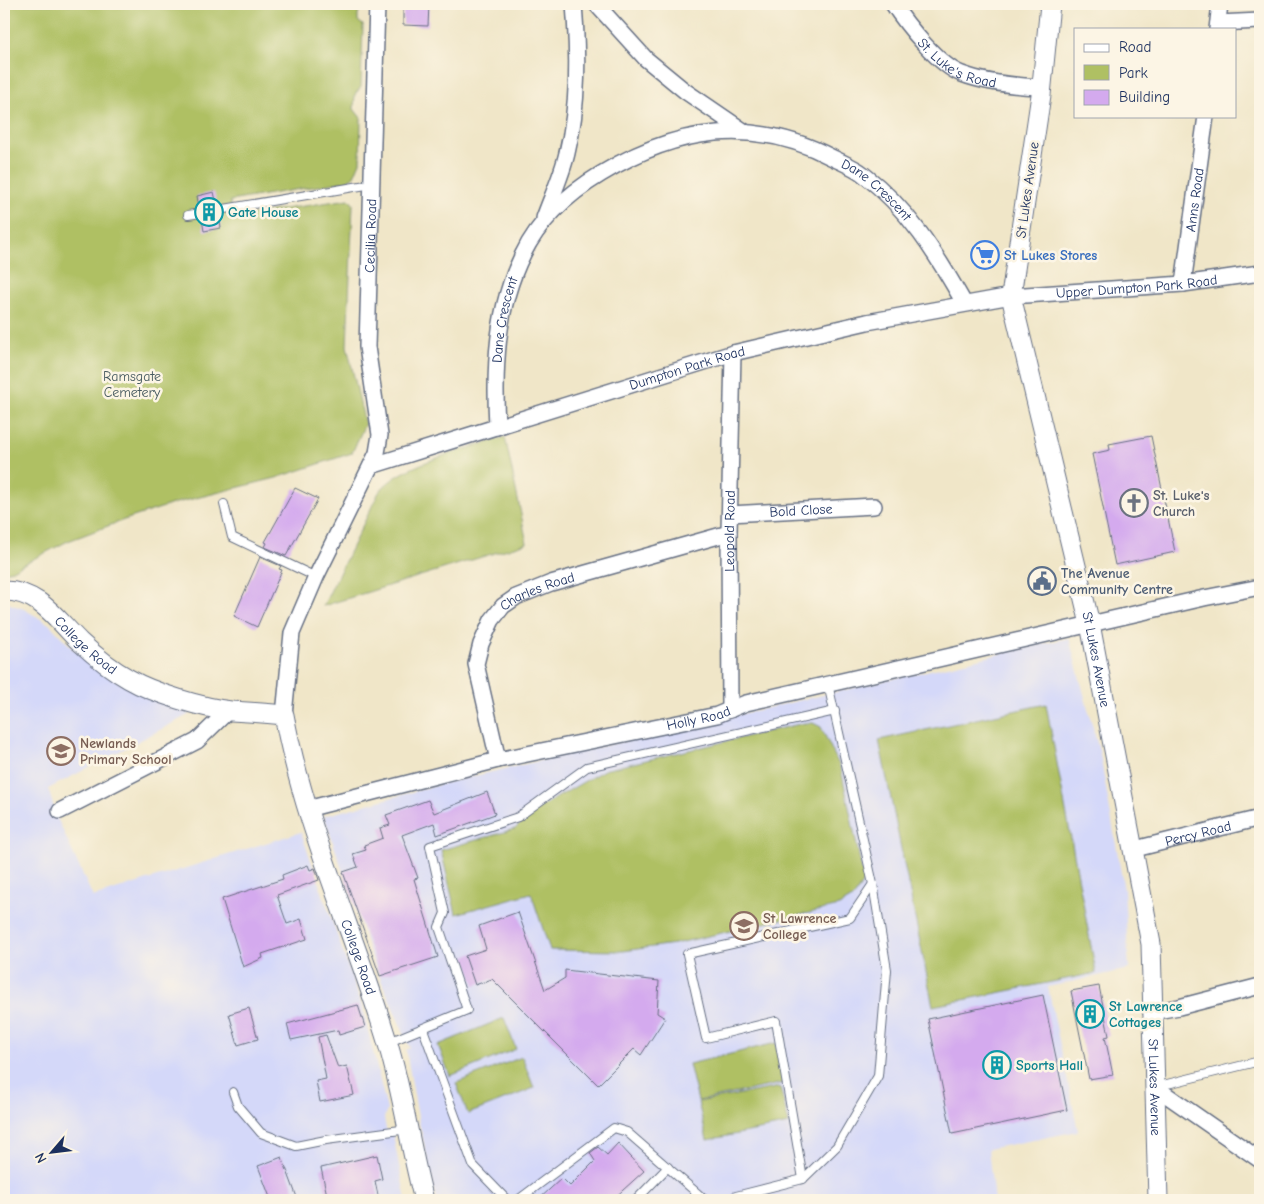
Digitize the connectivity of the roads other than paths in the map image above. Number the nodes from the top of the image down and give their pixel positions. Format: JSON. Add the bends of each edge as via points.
{"nodes":[{"id":1,"x":377,"y":4,"type":"edge"},
{"id":2,"x":574,"y":4,"type":"edge"},
{"id":3,"x":596,"y":4,"type":"edge"},
{"id":4,"x":893,"y":4,"type":"edge"},
{"id":5,"x":1050,"y":4,"type":"edge"},
{"id":6,"x":1220,"y":4,"type":"edge"},
{"id":7,"x":1260,"y":21,"type":"edge"},
{"id":8,"x":1218,"y":26,"type":"edge"},
{"id":9,"x":1041,"y":87,"type":"junction"},
{"id":10,"x":1206,"y":118,"type":"edge"},
{"id":11,"x":745,"y":132,"type":"junction"},
{"id":12,"x":372,"y":184,"type":"junction"},
{"id":13,"x":218,"y":210,"type":"dead end"},
{"id":14,"x":201,"y":213,"type":"dead end"},
{"id":15,"x":188,"y":215,"type":"dead end"},
{"id":16,"x":543,"y":222,"type":"junction"},
{"id":17,"x":1260,"y":273,"type":"edge"},
{"id":18,"x":1183,"y":284,"type":"junction"},
{"id":19,"x":1011,"y":296,"type":"junction"},
{"id":20,"x":964,"y":304,"type":"junction"},
{"id":21,"x":733,"y":353,"type":"junction"},
{"id":22,"x":498,"y":427,"type":"junction"},
{"id":23,"x":371,"y":466,"type":"junction"},
{"id":24,"x":224,"y":504,"type":"dead end"},
{"id":25,"x":874,"y":506,"type":"dead end"},
{"id":26,"x":730,"y":514,"type":"junction"},
{"id":27,"x":729,"y":533,"type":"junction"},
{"id":28,"x":316,"y":577,"type":"junction"},
{"id":29,"x":1260,"y":587,"type":"edge"},
{"id":30,"x":6,"y":591,"type":"edge"},
{"id":31,"x":1090,"y":624,"type":"junction"},
{"id":32,"x":828,"y":684,"type":"junction"},
{"id":33,"x":229,"y":710,"type":"junction"},
{"id":34,"x":730,"y":710,"type":"junction"},
{"id":35,"x":835,"y":712,"type":"junction"},
{"id":36,"x":284,"y":715,"type":"junction"},
{"id":37,"x":498,"y":760,"type":"junction"},
{"id":38,"x":306,"y":808,"type":"junction"},
{"id":39,"x":60,"y":811,"type":"dead end"},
{"id":40,"x":1260,"y":818,"type":"edge"},
{"id":41,"x":1135,"y":850,"type":"junction"},
{"id":42,"x":873,"y":884,"type":"junction"},
{"id":43,"x":1260,"y":986,"type":"edge"},
{"id":44,"x":1151,"y":1012,"type":"junction"},
{"id":45,"x":423,"y":1029,"type":"junction"},
{"id":46,"x":388,"y":1043,"type":"junction"},
{"id":47,"x":1260,"y":1061,"type":"edge"},
{"id":48,"x":1155,"y":1087,"type":"junction"},
{"id":49,"x":233,"y":1092,"type":"dead end"},
{"id":50,"x":408,"y":1129,"type":"junction"},
{"id":51,"x":1260,"y":1160,"type":"edge"},
{"id":52,"x":668,"y":1167,"type":"junction"},
{"id":53,"x":803,"y":1178,"type":"junction"},
{"id":54,"x":424,"y":1200,"type":"edge"},
{"id":55,"x":507,"y":1200,"type":"edge"},
{"id":56,"x":518,"y":1200,"type":"edge"},
{"id":57,"x":636,"y":1200,"type":"edge"},
{"id":58,"x":705,"y":1200,"type":"edge"},
{"id":59,"x":730,"y":1200,"type":"edge"},
{"id":60,"x":1158,"y":1200,"type":"edge"}],
"edges":[{"from":1,"to":12,"type":"street","name":"Cecilia Road"},
{"from":2,"to":16,"type":"street","name":"Dane Crescent","via":[[577,43],[574,105],[567,153]]},
{"from":3,"to":11,"type":"street","name":"Dane Crescent","via":[[646,59],[685,91]]},
{"from":4,"to":9,"type":"street","name":"St. Luke's Road","via":[[909,28],[960,74]]},
{"from":5,"to":9,"type":"street","name":"St Lukes Avenue"},
{"from":6,"to":8,"type":"street"},
{"from":7,"to":8,"type":"street"},
{"from":9,"to":19,"type":"street","name":"St Lukes Avenue"},
{"from":10,"to":18,"type":"street","name":"Anns Road"},
{"from":11,"to":16,"type":"street","name":"Dane Crescent","via":[[691,136],[657,145],[575,190]]},
{"from":11,"to":20,"type":"street","name":"Dane Crescent","via":[[780,136],[814,148],[861,172],[910,217]]},
{"from":12,"to":13,"type":"lane"},
{"from":12,"to":23,"type":"street","name":"Cecilia Road","via":[[367,347],[380,435]]},
{"from":14,"to":15,"type":"lane"},
{"from":16,"to":22,"type":"street","name":"Dane Crescent","via":[[523,253],[500,324],[496,392]]},
{"from":17,"to":18,"type":"street","name":"Upper Dumpton Park Road"},
{"from":18,"to":19,"type":"street","name":"Upper Dumpton Park Road"},
{"from":19,"to":20,"type":"street","name":"Dumpton Park Road"},
{"from":19,"to":31,"type":"street","name":"St Lukes Avenue"},
{"from":20,"to":21,"type":"street","name":"Dumpton Park Road","via":[[867,322]]},
{"from":21,"to":22,"type":"street","name":"Dumpton Park Road"},
{"from":21,"to":26,"type":"street","name":"Leopold Road"},
{"from":22,"to":23,"type":"street","name":"Dumpton Park Road"},
{"from":23,"to":28,"type":"street","name":"College Road"},
{"from":24,"to":28,"type":"lane","via":[[232,537]]},
{"from":25,"to":26,"type":"street","name":"Bold Close"},
{"from":26,"to":27,"type":"street","name":"Leopold Road"},
{"from":27,"to":34,"type":"street","name":"Leopold Road"},
{"from":27,"to":37,"type":"street","name":"Charles Road","via":[[551,583],[503,606],[492,620],[476,664]]},
{"from":28,"to":36,"type":"street","name":"College Road","via":[[292,633]]},
{"from":29,"to":31,"type":"street","name":"Holly Road"},
{"from":30,"to":33,"type":"street","name":"College Road","via":[[34,598],[57,615],[102,662],[130,680],[180,699]]},
{"from":31,"to":32,"type":"street","name":"Holly Road"},
{"from":31,"to":41,"type":"street","name":"St Lukes Avenue"},
{"from":32,"to":34,"type":"street","name":"Holly Road","via":[[746,703]]},
{"from":32,"to":35,"type":"lane"},
{"from":33,"to":36,"type":"street","name":"College Road"},
{"from":33,"to":39,"type":"street","via":[[197,741]]},
{"from":34,"to":37,"type":"street","name":"Holly Road"},
{"from":35,"to":42,"type":"lane"},
{"from":35,"to":45,"type":"lane","via":[[587,767],[518,817],[430,846],[445,913],[439,927],[467,1010]]},
{"from":36,"to":38,"type":"street","name":"College Road","via":[[293,765]]},
{"from":37,"to":38,"type":"street","name":"Holly Road"},
{"from":38,"to":46,"type":"street","name":"College Road"},
{"from":40,"to":41,"type":"street","name":"Percy Road"},
{"from":41,"to":44,"type":"street","name":"St Lukes Avenue","via":[[1151,944],[1154,983]]},
{"from":42,"to":53,"type":"lane","via":[[887,970],[878,1076],[837,1146]]},
{"from":42,"to":53,"type":"lane","via":[[850,918],[687,954],[706,1038],[776,1021]]},
{"from":43,"to":44,"type":"street"},
{"from":44,"to":48,"type":"street","name":"St Lukes Avenue"},
{"from":45,"to":46,"type":"lane"},
{"from":45,"to":55,"type":"lane","via":[[473,1165]]},
{"from":46,"to":50,"type":"street","name":"College Road"},
{"from":47,"to":48,"type":"lane"},
{"from":48,"to":51,"type":"street"},
{"from":48,"to":60,"type":"street","name":"St Lukes Avenue"},
{"from":49,"to":50,"type":"lane","via":[[238,1106],[260,1132],[296,1146]]},
{"from":50,"to":54,"type":"street","name":"College Road"},
{"from":52,"to":56,"type":"lane","via":[[627,1132],[614,1128]]},
{"from":52,"to":57,"type":"lane"},
{"from":52,"to":58,"type":"lane"},
{"from":53,"to":59,"type":"lane"}]}
